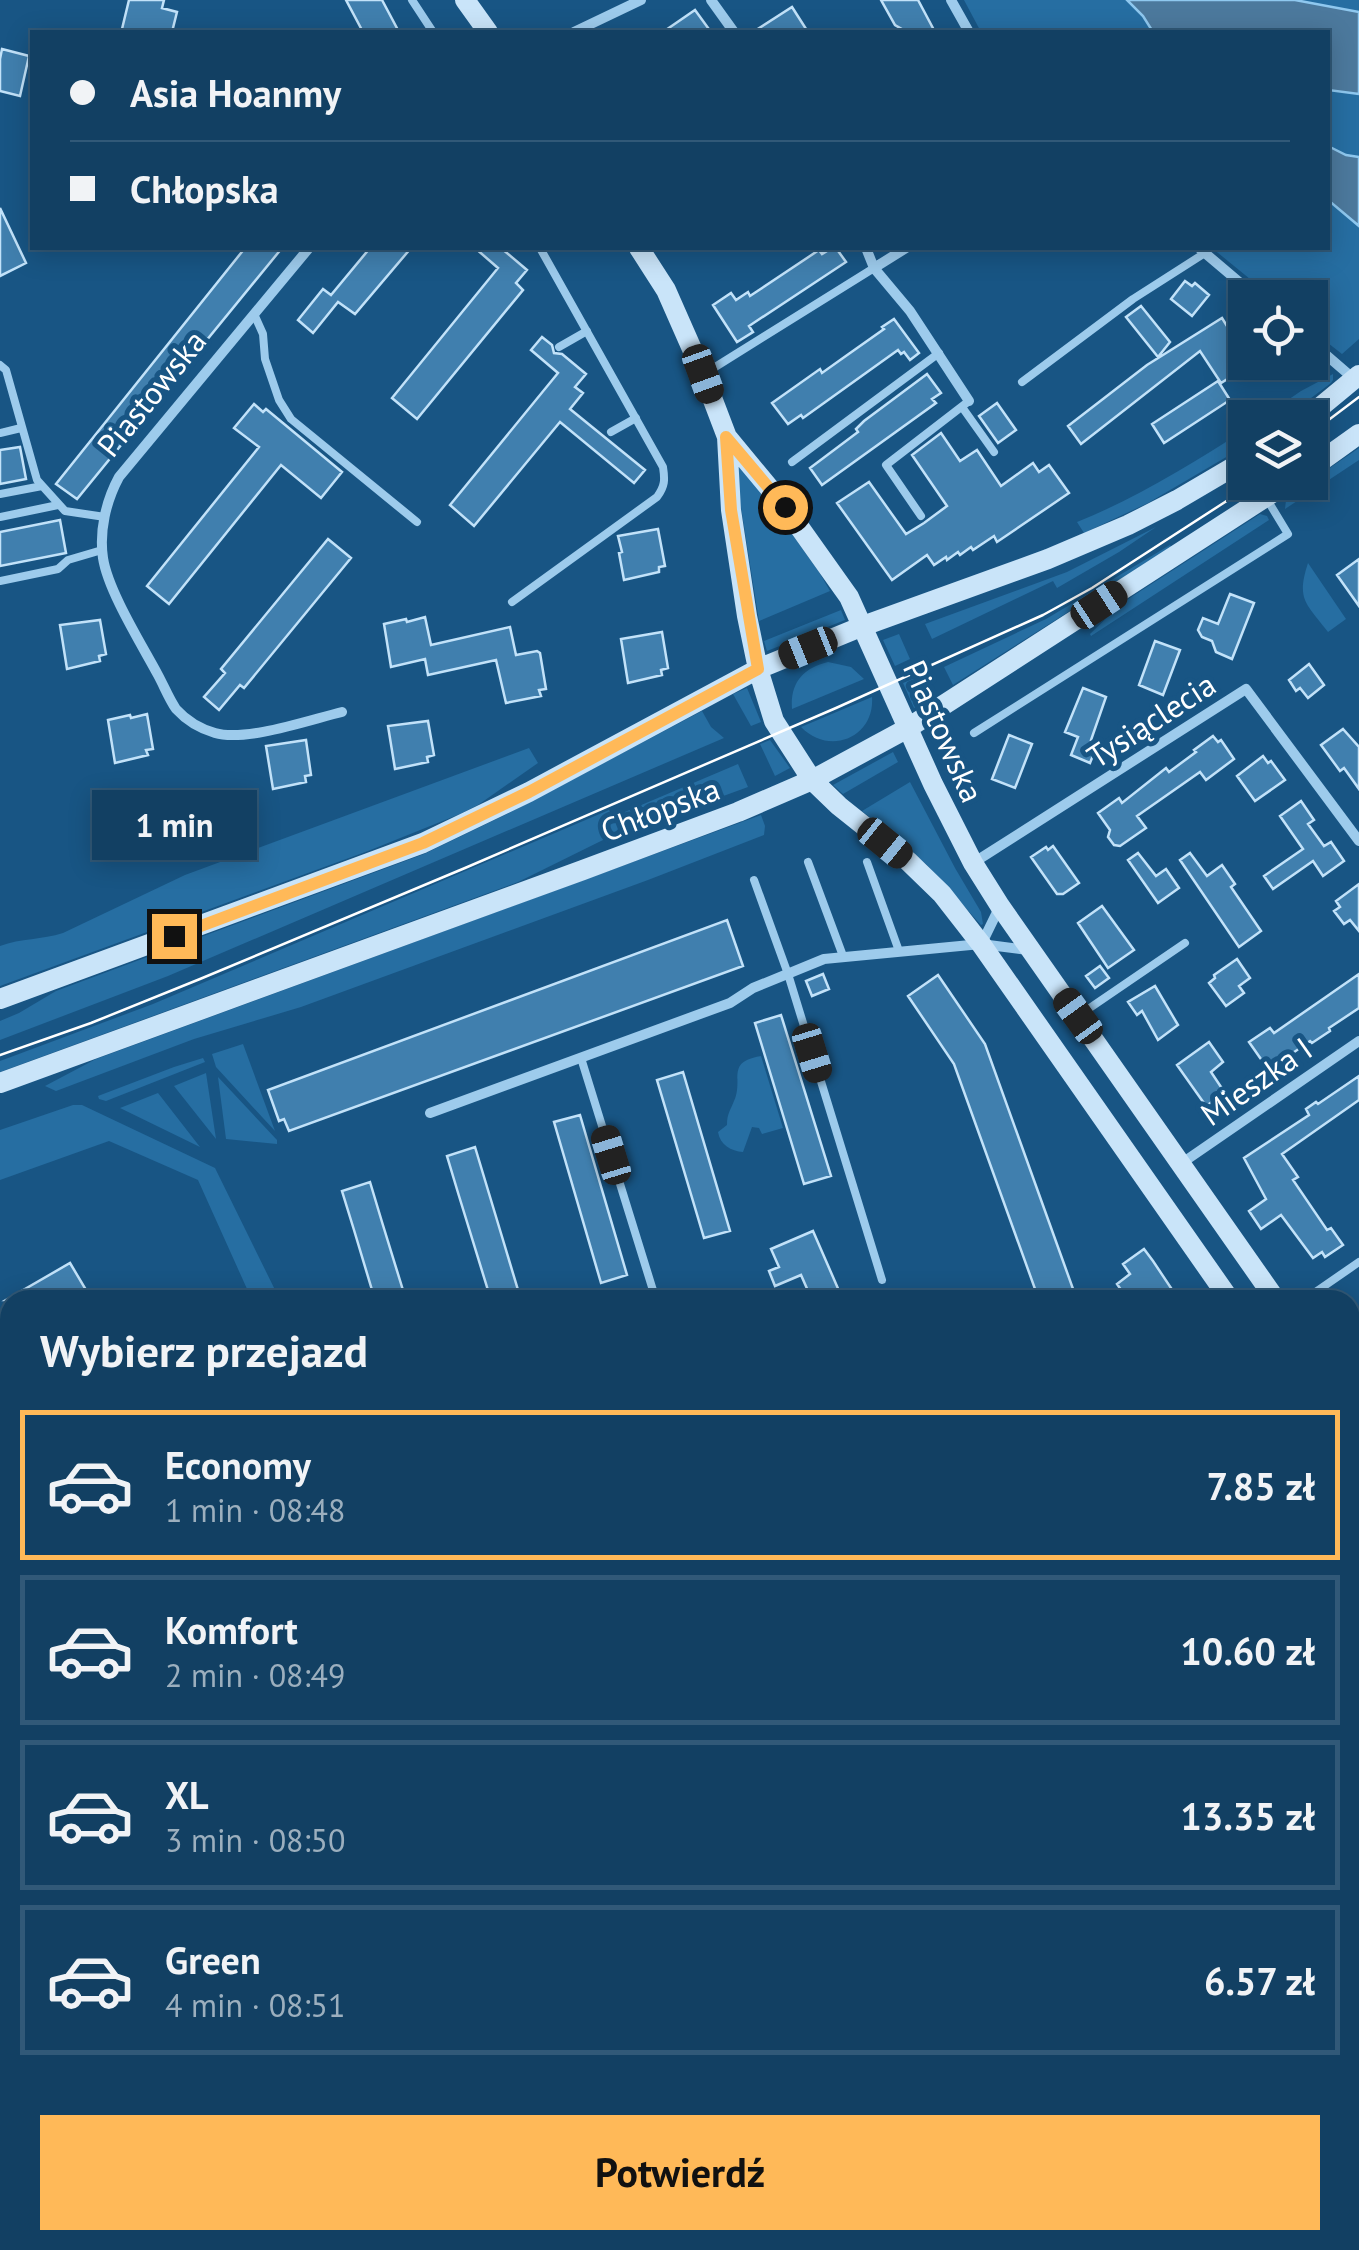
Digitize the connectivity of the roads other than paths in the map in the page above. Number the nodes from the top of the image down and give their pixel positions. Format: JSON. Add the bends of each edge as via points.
{"nodes":[{"id":1,"x":412,"y":0,"type":"edge"},
{"id":2,"x":465,"y":0,"type":"edge"},
{"id":3,"x":641,"y":0,"type":"edge"},
{"id":4,"x":711,"y":0,"type":"edge"},
{"id":5,"x":951,"y":0,"type":"edge"},
{"id":6,"x":432,"y":30,"type":"edge"},
{"id":7,"x":487,"y":30,"type":"edge"},
{"id":8,"x":578,"y":30,"type":"edge"},
{"id":9,"x":733,"y":30,"type":"edge"},
{"id":10,"x":968,"y":30,"type":"edge"},
{"id":11,"x":307,"y":250,"type":"edge"},
{"id":12,"x":541,"y":250,"type":"edge"},
{"id":13,"x":640,"y":250,"type":"edge"},
{"id":14,"x":867,"y":250,"type":"edge"},
{"id":15,"x":903,"y":250,"type":"edge"},
{"id":16,"x":1202,"y":250,"type":"edge"},
{"id":17,"x":874,"y":268,"type":"junction"},
{"id":18,"x":1237,"y":280,"type":"edge"},
{"id":19,"x":254,"y":314,"type":"junction"},
{"id":20,"x":587,"y":331,"type":"junction"},
{"id":21,"x":560,"y":347,"type":"dead end"},
{"id":22,"x":939,"y":353,"type":"junction"},
{"id":23,"x":1328,"y":356,"type":"edge"},
{"id":24,"x":0,"y":366,"type":"edge"},
{"id":25,"x":703,"y":374,"type":"junction"},
{"id":26,"x":1356,"y":377,"type":"edge"},
{"id":27,"x":1022,"y":382,"type":"dead end"},
{"id":28,"x":1328,"y":400,"type":"edge"},
{"id":29,"x":965,"y":404,"type":"junction"},
{"id":30,"x":636,"y":418,"type":"junction"},
{"id":31,"x":21,"y":428,"type":"junction"},
{"id":32,"x":0,"y":432,"type":"edge"},
{"id":33,"x":611,"y":432,"type":"dead end"},
{"id":34,"x":1359,"y":434,"type":"edge"},
{"id":35,"x":726,"y":437,"type":"junction"},
{"id":36,"x":994,"y":452,"type":"dead end"},
{"id":37,"x":1328,"y":456,"type":"edge"},
{"id":38,"x":792,"y":462,"type":"dead end"},
{"id":39,"x":1228,"y":470,"type":"edge"},
{"id":40,"x":42,"y":486,"type":"junction"},
{"id":41,"x":0,"y":494,"type":"edge"},
{"id":42,"x":1263,"y":500,"type":"edge"},
{"id":43,"x":1267,"y":500,"type":"edge"},
{"id":44,"x":58,"y":505,"type":"junction"},
{"id":45,"x":921,"y":516,"type":"dead end"},
{"id":46,"x":105,"y":517,"type":"junction"},
{"id":47,"x":0,"y":518,"type":"edge"},
{"id":48,"x":417,"y":522,"type":"dead end"},
{"id":49,"x":102,"y":550,"type":"junction"},
{"id":50,"x":0,"y":581,"type":"edge"},
{"id":51,"x":512,"y":602,"type":"dead end"},
{"id":52,"x":864,"y":626,"type":"junction"},
{"id":53,"x":758,"y":669,"type":"junction"},
{"id":54,"x":342,"y":712,"type":"dead end"},
{"id":55,"x":908,"y":728,"type":"junction"},
{"id":56,"x":974,"y":733,"type":"dead end"},
{"id":57,"x":812,"y":780,"type":"junction"},
{"id":58,"x":1359,"y":841,"type":"edge"},
{"id":59,"x":808,"y":862,"type":"dead end"},
{"id":60,"x":866,"y":862,"type":"dead end"},
{"id":61,"x":973,"y":863,"type":"junction"},
{"id":62,"x":754,"y":880,"type":"dead end"},
{"id":63,"x":1000,"y":906,"type":"junction"},
{"id":64,"x":1186,"y":942,"type":"dead end"},
{"id":65,"x":981,"y":944,"type":"junction"},
{"id":66,"x":1031,"y":950,"type":"junction"},
{"id":67,"x":899,"y":951,"type":"junction"},
{"id":68,"x":843,"y":956,"type":"junction"},
{"id":69,"x":788,"y":974,"type":"junction"},
{"id":70,"x":0,"y":998,"type":"edge"},
{"id":71,"x":1078,"y":1016,"type":"junction"},
{"id":72,"x":1359,"y":1041,"type":"edge"},
{"id":73,"x":581,"y":1058,"type":"junction"},
{"id":74,"x":0,"y":1082,"type":"edge"},
{"id":75,"x":430,"y":1114,"type":"dead end"},
{"id":76,"x":1182,"y":1163,"type":"junction"},
{"id":77,"x":1359,"y":1262,"type":"edge"},
{"id":78,"x":882,"y":1280,"type":"dead end"},
{"id":79,"x":653,"y":1290,"type":"edge"},
{"id":80,"x":1223,"y":1290,"type":"edge"},
{"id":81,"x":1269,"y":1290,"type":"edge"},
{"id":82,"x":1318,"y":1290,"type":"edge"}],
"edges":[{"from":1,"to":6,"type":"lane"},
{"from":2,"to":7,"type":"main road"},
{"from":3,"to":8,"type":"street"},
{"from":4,"to":9,"type":"street"},
{"from":5,"to":10,"type":"street"},
{"from":11,"to":19,"type":"street","name":"Piastowska"},
{"from":12,"to":20,"type":"lane"},
{"from":13,"to":25,"type":"main road","name":"Piastowska"},
{"from":14,"to":17,"type":"street"},
{"from":15,"to":17,"type":"street"},
{"from":16,"to":18,"type":"street"},
{"from":16,"to":27,"type":"lane"},
{"from":17,"to":22,"type":"street"},
{"from":17,"to":25,"type":"lane"},
{"from":19,"to":46,"type":"street","name":"Piastowska","via":[[119,477]]},
{"from":19,"to":48,"type":"lane","via":[[279,400],[291,419]]},
{"from":20,"to":21,"type":"lane"},
{"from":20,"to":30,"type":"lane"},
{"from":22,"to":29,"type":"street"},
{"from":22,"to":38,"type":"lane"},
{"from":23,"to":26,"type":"street"},
{"from":24,"to":31,"type":"lane"},
{"from":25,"to":35,"type":"main road","name":"Piastowska"},
{"from":26,"to":28,"type":"main road"},
{"from":29,"to":36,"type":"lane"},
{"from":29,"to":45,"type":"lane","via":[[886,465]]},
{"from":30,"to":33,"type":"lane"},
{"from":30,"to":51,"type":"lane","via":[[663,467],[657,497]]},
{"from":31,"to":32,"type":"lane"},
{"from":31,"to":40,"type":"lane"},
{"from":34,"to":37,"type":"main road"},
{"from":35,"to":52,"type":"main road","name":"Piastowska","via":[[785,507]]},
{"from":35,"to":53,"type":"main road","name":"Piastowska","via":[[731,510]]},
{"from":39,"to":52,"type":"main road","via":[[1128,525]]},
{"from":40,"to":41,"type":"lane"},
{"from":40,"to":44,"type":"lane"},
{"from":42,"to":55,"type":"main road","name":"Chłopska"},
{"from":43,"to":56,"type":"lane","via":[[1288,534]]},
{"from":44,"to":46,"type":"lane"},
{"from":44,"to":47,"type":"lane"},
{"from":46,"to":49,"type":"street","name":"Piastowska"},
{"from":49,"to":50,"type":"lane","via":[[58,569]]},
{"from":49,"to":54,"type":"street","name":"Piastowska","via":[[135,633],[190,721],[239,736]]},
{"from":52,"to":53,"type":"main road"},
{"from":52,"to":55,"type":"main road","name":"Piastowska"},
{"from":53,"to":57,"type":"main road","name":"Piastowska","via":[[774,721]]},
{"from":53,"to":70,"type":"main road","via":[[423,843]]},
{"from":55,"to":57,"type":"main road","name":"Chłopska"},
{"from":55,"to":61,"type":"main road","name":"Piastowska"},
{"from":57,"to":65,"type":"main road","name":"Piastowska","via":[[931,883]]},
{"from":57,"to":74,"type":"main road","name":"Chłopska"},
{"from":58,"to":61,"type":"street","name":"Tysiąclecia","via":[[1246,689]]},
{"from":59,"to":68,"type":"lane"},
{"from":60,"to":67,"type":"lane"},
{"from":61,"to":63,"type":"main road","name":"Piastowska"},
{"from":62,"to":69,"type":"lane"},
{"from":63,"to":65,"type":"street"},
{"from":63,"to":66,"type":"main road","name":"Piastowska"},
{"from":64,"to":71,"type":"lane"},
{"from":65,"to":66,"type":"street"},
{"from":65,"to":67,"type":"street"},
{"from":65,"to":80,"type":"main road","name":"Piastowska"},
{"from":66,"to":71,"type":"main road","name":"Piastowska"},
{"from":67,"to":68,"type":"street"},
{"from":68,"to":69,"type":"street"},
{"from":69,"to":73,"type":"street"},
{"from":69,"to":78,"type":"lane"},
{"from":71,"to":76,"type":"main road","name":"Piastowska"},
{"from":72,"to":76,"type":"street","name":"Mieszka I"},
{"from":73,"to":75,"type":"street"},
{"from":73,"to":79,"type":"lane"},
{"from":76,"to":81,"type":"main road","name":"Piastowska"},
{"from":77,"to":82,"type":"lane"}]}
